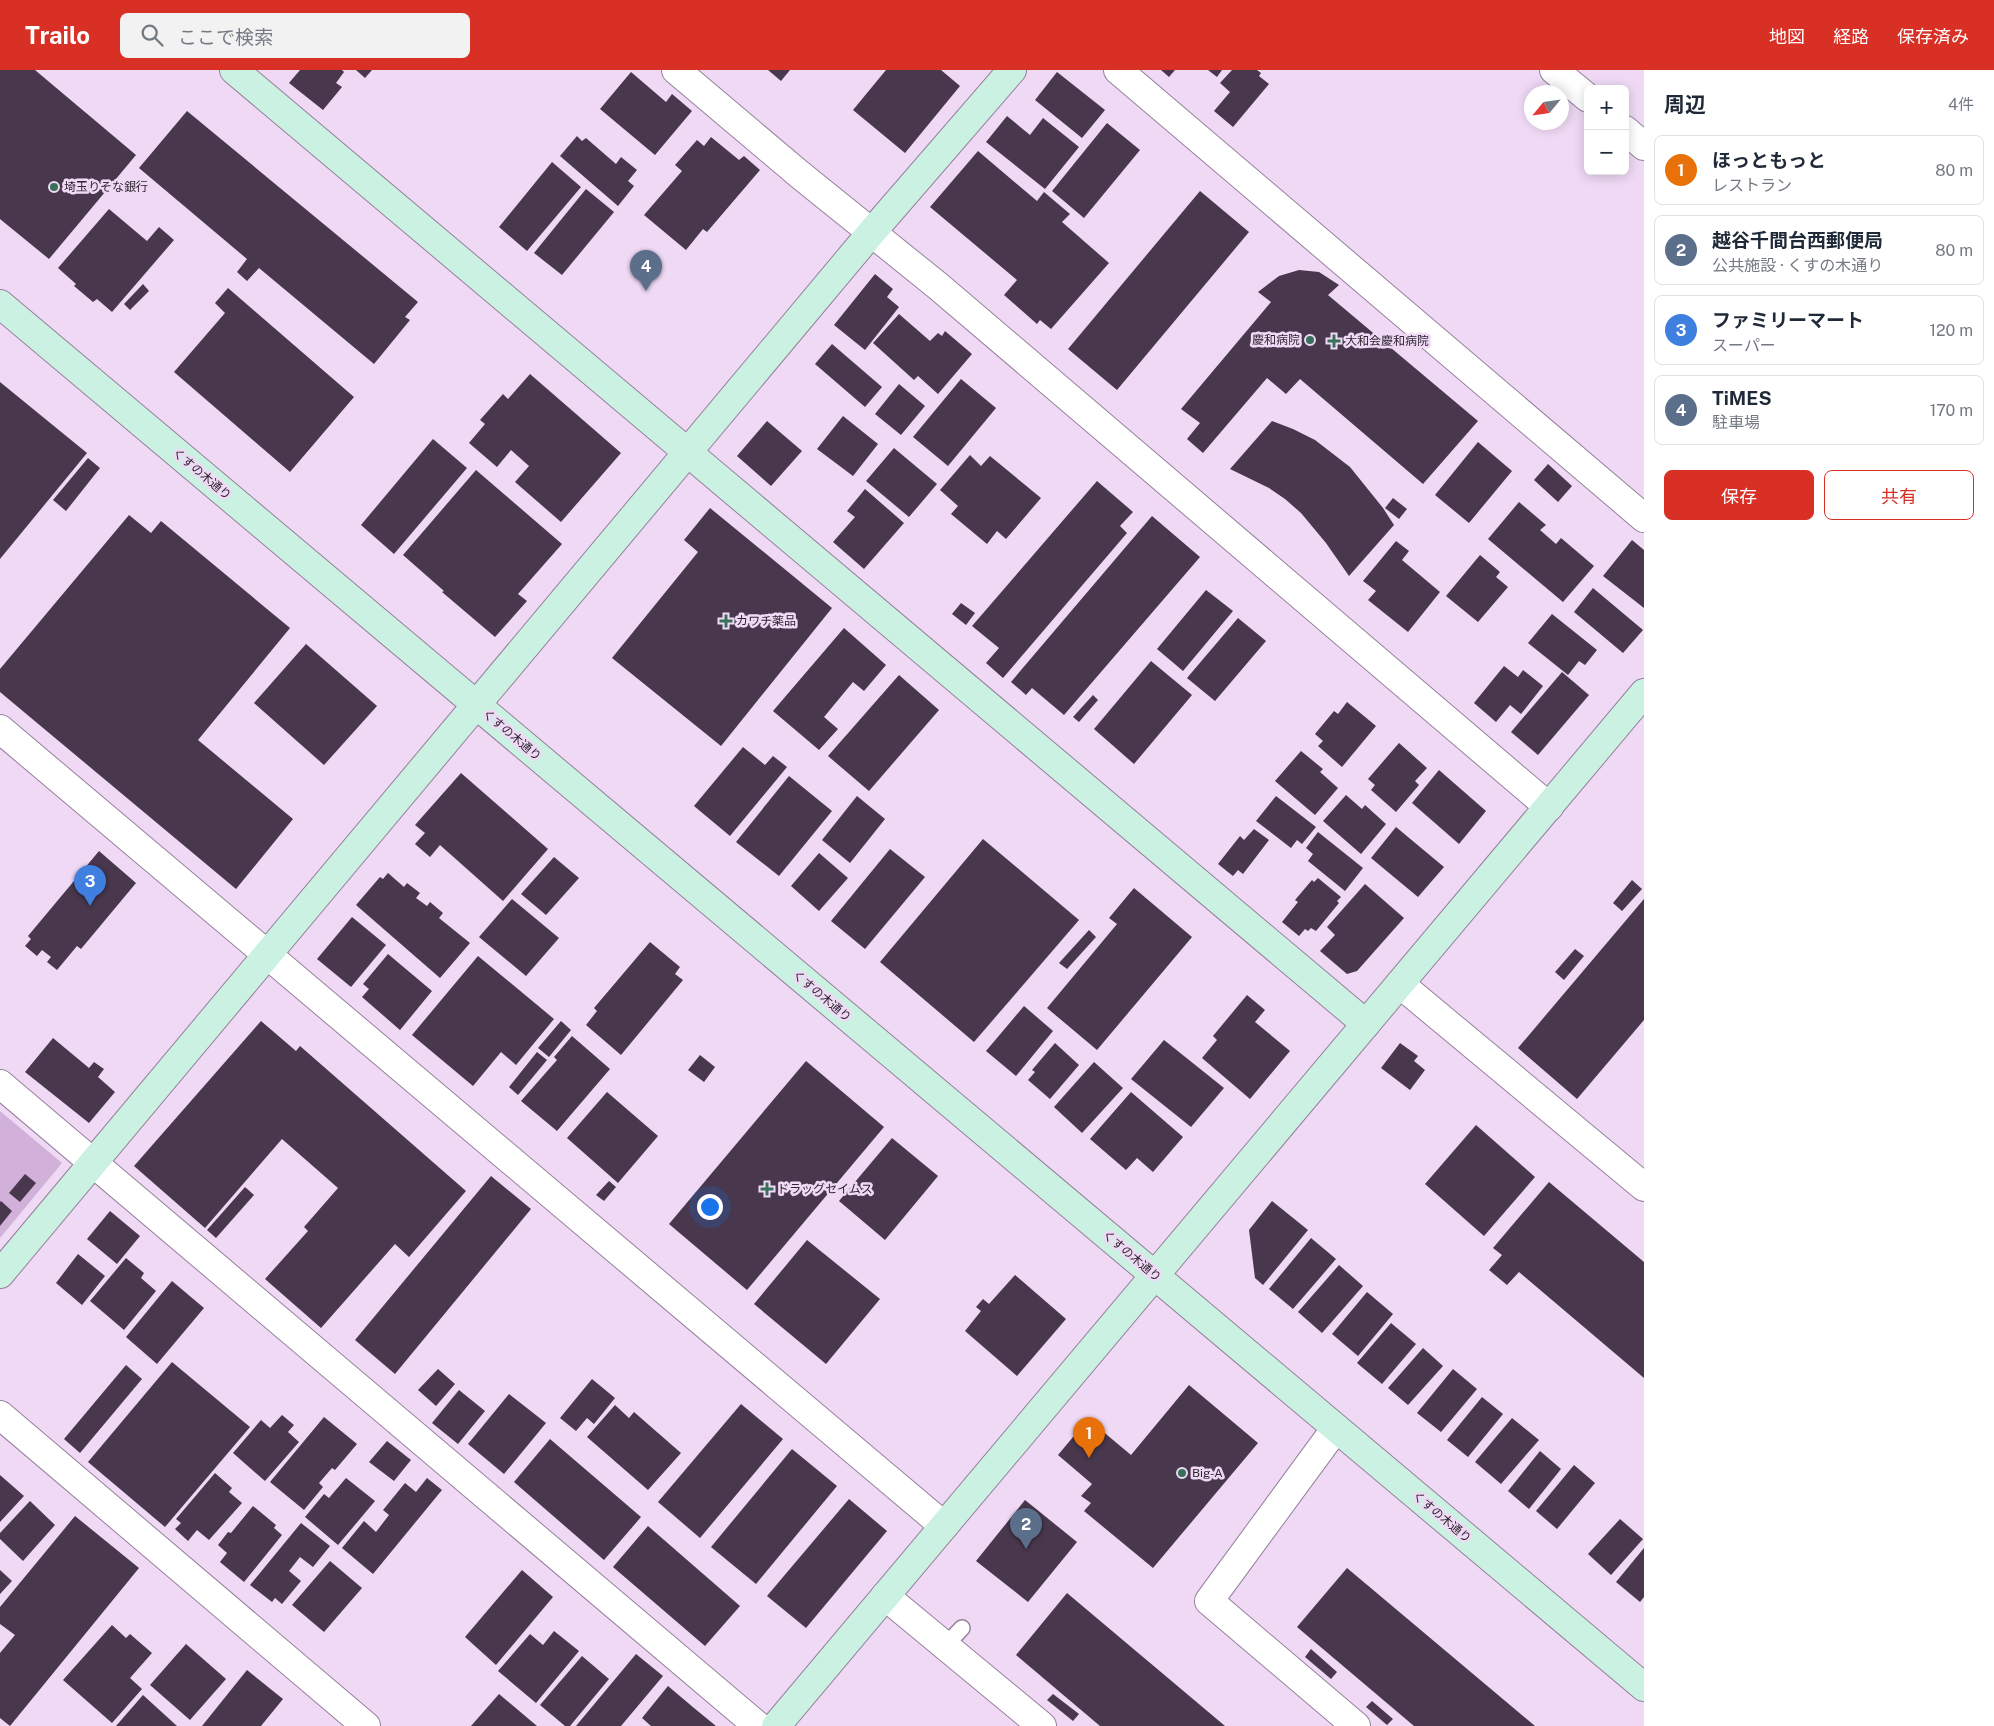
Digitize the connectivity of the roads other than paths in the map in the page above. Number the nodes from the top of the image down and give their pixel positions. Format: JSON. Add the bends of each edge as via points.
{"nodes":[{"id":1,"x":234,"y":70,"type":"edge"},
{"id":2,"x":676,"y":70,"type":"edge"},
{"id":3,"x":1012,"y":70,"type":"edge"},
{"id":4,"x":1118,"y":70,"type":"edge"},
{"id":5,"x":1554,"y":70,"type":"edge"},
{"id":6,"x":1584,"y":95,"type":"edge"},
{"id":7,"x":1629,"y":133,"type":"edge"},
{"id":8,"x":1644,"y":146,"type":"edge"},
{"id":9,"x":871,"y":233,"type":"junction"},
{"id":10,"x":0,"y":304,"type":"edge"},
{"id":11,"x":688,"y":453,"type":"junction"},
{"id":12,"x":1644,"y":518,"type":"edge"},
{"id":13,"x":1644,"y":693,"type":"edge"},
{"id":14,"x":476,"y":705,"type":"junction"},
{"id":15,"x":0,"y":729,"type":"edge"},
{"id":16,"x":1549,"y":807,"type":"junction"},
{"id":17,"x":267,"y":953,"type":"junction"},
{"id":18,"x":1400,"y":984,"type":"junction"},
{"id":19,"x":1366,"y":1024,"type":"junction"},
{"id":20,"x":0,"y":1084,"type":"edge"},
{"id":21,"x":93,"y":1162,"type":"junction"},
{"id":22,"x":1644,"y":1187,"type":"edge"},
{"id":23,"x":0,"y":1274,"type":"edge"},
{"id":24,"x":1155,"y":1276,"type":"junction"},
{"id":25,"x":0,"y":1415,"type":"edge"},
{"id":26,"x":1336,"y":1428,"type":"junction"},
{"id":27,"x":944,"y":1526,"type":"junction"},
{"id":28,"x":885,"y":1596,"type":"junction"},
{"id":29,"x":1644,"y":1687,"type":"edge"},
{"id":30,"x":366,"y":1726,"type":"edge"},
{"id":31,"x":758,"y":1726,"type":"edge"},
{"id":32,"x":776,"y":1726,"type":"edge"},
{"id":33,"x":1042,"y":1726,"type":"edge"},
{"id":34,"x":1356,"y":1726,"type":"edge"}],
"edges":[{"from":1,"to":11,"type":"street"},
{"from":2,"to":9,"type":"street"},
{"from":3,"to":9,"type":"street"},
{"from":4,"to":12,"type":"street"},
{"from":5,"to":6,"type":"street"},
{"from":7,"to":8,"type":"street"},
{"from":9,"to":11,"type":"street"},
{"from":9,"to":16,"type":"street","via":[[938,286]]},
{"from":10,"to":14,"type":"street","name":"くすの木通り"},
{"from":11,"to":14,"type":"street"},
{"from":11,"to":19,"type":"street"},
{"from":13,"to":16,"type":"street"},
{"from":14,"to":17,"type":"street"},
{"from":14,"to":24,"type":"street","name":"くすの木通り"},
{"from":15,"to":17,"type":"street"},
{"from":16,"to":18,"type":"street"},
{"from":17,"to":21,"type":"street"},
{"from":17,"to":27,"type":"street"},
{"from":18,"to":19,"type":"street"},
{"from":18,"to":22,"type":"street"},
{"from":19,"to":24,"type":"street"},
{"from":20,"to":21,"type":"street"},
{"from":21,"to":23,"type":"street"},
{"from":21,"to":31,"type":"street"},
{"from":24,"to":26,"type":"street","name":"くすの木通り"},
{"from":24,"to":27,"type":"street"},
{"from":25,"to":30,"type":"street"},
{"from":26,"to":29,"type":"street","name":"くすの木通り"},
{"from":26,"to":34,"type":"street","via":[[1209,1601]]},
{"from":27,"to":28,"type":"street"},
{"from":28,"to":32,"type":"street"},
{"from":28,"to":33,"type":"street","via":[[954,1637]]}]}
